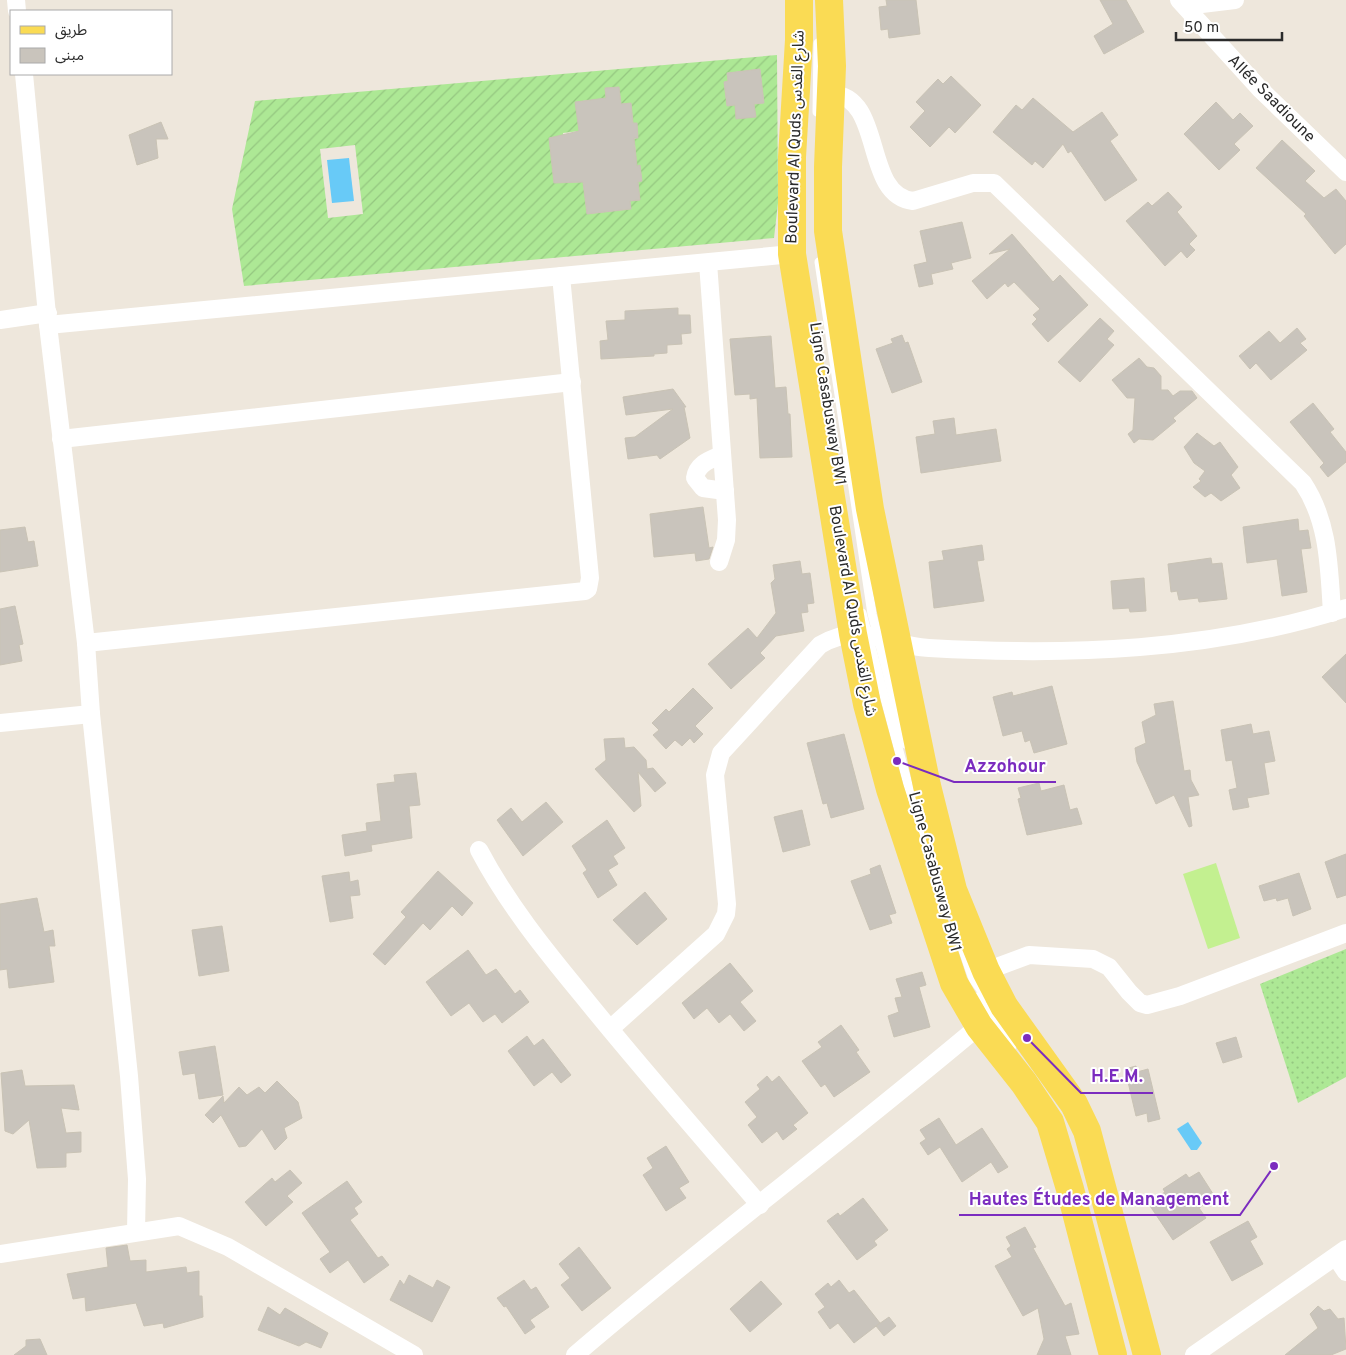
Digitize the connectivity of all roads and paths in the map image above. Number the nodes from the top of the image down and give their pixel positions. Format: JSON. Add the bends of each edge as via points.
{"nodes":[{"id":1,"x":799,"y":0,"type":"edge"},
{"id":2,"x":804,"y":0,"type":"edge"},
{"id":3,"x":830,"y":0,"type":"edge"},
{"id":4,"x":1235,"y":0,"type":"edge"},
{"id":5,"x":1182,"y":3,"type":"edge"},
{"id":6,"x":818,"y":32,"type":"dead end"},
{"id":7,"x":24,"y":75,"type":"edge"},
{"id":8,"x":831,"y":94,"type":"junction"},
{"id":9,"x":817,"y":118,"type":"dead end"},
{"id":10,"x":804,"y":125,"type":"dead end"},
{"id":11,"x":1346,"y":172,"type":"edge"},
{"id":12,"x":805,"y":253,"type":"junction"},
{"id":13,"x":708,"y":263,"type":"junction"},
{"id":14,"x":561,"y":276,"type":"junction"},
{"id":15,"x":48,"y":319,"type":"junction"},
{"id":16,"x":0,"y":320,"type":"edge"},
{"id":17,"x":572,"y":382,"type":"junction"},
{"id":18,"x":61,"y":439,"type":"junction"},
{"id":19,"x":722,"y":455,"type":"junction"},
{"id":20,"x":725,"y":491,"type":"junction"},
{"id":21,"x":719,"y":562,"type":"dead end"},
{"id":22,"x":858,"y":584,"type":"dead end"},
{"id":23,"x":1339,"y":611,"type":"edge"},
{"id":24,"x":874,"y":637,"type":"junction"},
{"id":25,"x":86,"y":643,"type":"junction"},
{"id":26,"x":91,"y":714,"type":"junction"},
{"id":27,"x":0,"y":723,"type":"edge"},
{"id":28,"x":478,"y":850,"type":"dead end"},
{"id":29,"x":938,"y":897,"type":"dead end"},
{"id":30,"x":948,"y":905,"type":"dead end"},
{"id":31,"x":945,"y":924,"type":"dead end"},
{"id":32,"x":956,"y":933,"type":"dead end"},
{"id":33,"x":1346,"y":933,"type":"edge"},
{"id":34,"x":986,"y":971,"type":"junction"},
{"id":35,"x":979,"y":1026,"type":"junction"},
{"id":36,"x":610,"y":1029,"type":"junction"},
{"id":37,"x":1042,"y":1077,"type":"dead end"},
{"id":38,"x":1058,"y":1098,"type":"dead end"},
{"id":39,"x":1056,"y":1113,"type":"dead end"},
{"id":40,"x":1062,"y":1129,"type":"dead end"},
{"id":41,"x":1076,"y":1172,"type":"dead end"},
{"id":42,"x":760,"y":1204,"type":"junction"},
{"id":43,"x":1088,"y":1218,"type":"dead end"},
{"id":44,"x":136,"y":1232,"type":"junction"},
{"id":45,"x":1341,"y":1253,"type":"edge"},
{"id":46,"x":0,"y":1254,"type":"edge"},
{"id":47,"x":1346,"y":1272,"type":"edge"},
{"id":48,"x":414,"y":1355,"type":"edge"},
{"id":49,"x":575,"y":1355,"type":"edge"},
{"id":50,"x":1113,"y":1355,"type":"edge"},
{"id":51,"x":1147,"y":1355,"type":"edge"},
{"id":52,"x":1194,"y":1355,"type":"edge"}],
"edges":[{"from":1,"to":12,"type":"main road","name":"Boulevard Al Quds شارع القدس","via":[[792,157]]},
{"from":2,"to":10,"type":"lane"},
{"from":3,"to":8,"type":"main road","name":"Boulevard Al Quds شارع القدس"},
{"from":4,"to":5,"type":"street"},
{"from":5,"to":11,"type":"street","name":"Allée Saadioune","via":[[1260,89]]},
{"from":6,"to":9,"type":"lane"},
{"from":7,"to":15,"type":"street"},
{"from":8,"to":23,"type":"street","via":[[846,96],[857,105],[886,181],[900,197],[920,200],[973,183],[994,183],[1303,483],[1323,523]]},
{"from":8,"to":24,"type":"main road","name":"Boulevard Al Quds شارع القدس","via":[[828,231],[870,509]]},
{"from":12,"to":13,"type":"street"},
{"from":12,"to":24,"type":"main road","name":"Boulevard Al Quds شارع القدس"},
{"from":13,"to":14,"type":"street"},
{"from":13,"to":19,"type":"street"},
{"from":14,"to":15,"type":"street"},
{"from":14,"to":17,"type":"street"},
{"from":15,"to":16,"type":"street"},
{"from":15,"to":18,"type":"street"},
{"from":17,"to":18,"type":"street"},
{"from":17,"to":25,"type":"street","via":[[590,578],[585,591]]},
{"from":18,"to":25,"type":"street"},
{"from":19,"to":20,"type":"street"},
{"from":19,"to":20,"type":"street","via":[[701,465],[695,478],[703,488]]},
{"from":20,"to":21,"type":"street","via":[[727,530]]},
{"from":22,"to":24,"type":"lane","name":"Ligne Casabusway BW1"},
{"from":23,"to":24,"type":"street","via":[[1273,628],[1140,647],[992,651],[921,648]]},
{"from":24,"to":29,"type":"lane","name":"Ligne Casabusway BW1"},
{"from":24,"to":30,"type":"lane","name":"Ligne Casabusway BW1"},
{"from":24,"to":34,"type":"main road","name":"Boulevard Al Quds شارع القدس","via":[[927,786],[953,890]]},
{"from":24,"to":35,"type":"main road","name":"Boulevard Al Quds شارع القدس","via":[[867,704],[890,789],[954,983]]},
{"from":24,"to":36,"type":"street","via":[[833,637],[820,645],[721,753],[715,775],[726,914],[716,934]]},
{"from":25,"to":26,"type":"street"},
{"from":26,"to":27,"type":"street"},
{"from":26,"to":44,"type":"street","via":[[129,1076],[137,1179]]},
{"from":28,"to":36,"type":"street","via":[[530,932]]},
{"from":31,"to":32,"type":"lane","name":"Ligne Casabusway BW1","via":[[968,984],[1019,1050],[973,979]]},
{"from":33,"to":34,"type":"street","via":[[1180,996],[1147,1005],[1140,1003],[1109,967],[1093,959],[1029,955]]},
{"from":34,"to":51,"type":"main road","name":"Boulevard Al Quds شارع القدس","via":[[1004,1006],[1074,1104],[1087,1131]]},
{"from":35,"to":42,"type":"street"},
{"from":35,"to":50,"type":"main road","name":"Boulevard Al Quds شارع القدس","via":[[1050,1122]]},
{"from":36,"to":42,"type":"street"},
{"from":37,"to":38,"type":"lane"},
{"from":39,"to":40,"type":"lane"},
{"from":41,"to":43,"type":"lane"},
{"from":42,"to":49,"type":"street","via":[[664,1279]]},
{"from":44,"to":46,"type":"street"},
{"from":44,"to":48,"type":"street","via":[[179,1226],[205,1236]]},
{"from":45,"to":47,"type":"street"},
{"from":45,"to":52,"type":"street"}]}
